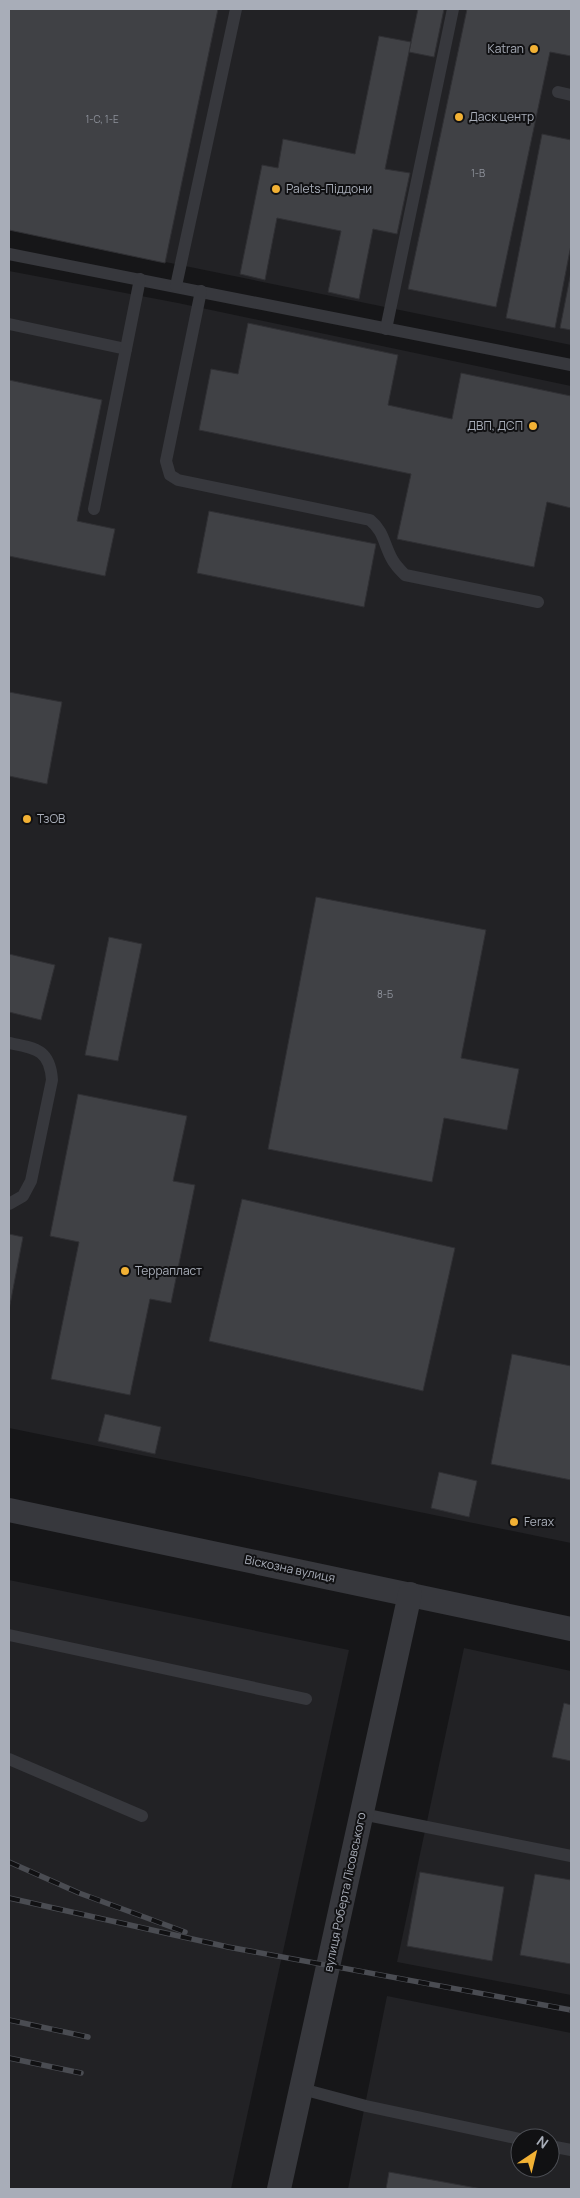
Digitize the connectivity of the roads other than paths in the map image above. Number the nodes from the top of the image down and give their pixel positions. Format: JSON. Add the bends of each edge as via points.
{"nodes":[{"id":1,"x":236,"y":9,"type":"edge"},
{"id":2,"x":453,"y":9,"type":"edge"},
{"id":3,"x":558,"y":92,"type":"dead end"},
{"id":4,"x":571,"y":95,"type":"edge"},
{"id":5,"x":9,"y":254,"type":"edge"},
{"id":6,"x":140,"y":279,"type":"junction"},
{"id":7,"x":176,"y":286,"type":"junction"},
{"id":8,"x":201,"y":291,"type":"junction"},
{"id":9,"x":9,"y":324,"type":"edge"},
{"id":10,"x":386,"y":329,"type":"junction"},
{"id":11,"x":126,"y":349,"type":"junction"},
{"id":12,"x":571,"y":365,"type":"edge"},
{"id":13,"x":94,"y":509,"type":"dead end"},
{"id":14,"x":538,"y":602,"type":"dead end"},
{"id":15,"x":9,"y":1043,"type":"edge"},
{"id":16,"x":9,"y":1204,"type":"edge"},
{"id":17,"x":9,"y":1510,"type":"edge"},
{"id":18,"x":410,"y":1594,"type":"junction"},
{"id":19,"x":571,"y":1629,"type":"edge"},
{"id":20,"x":9,"y":1635,"type":"edge"},
{"id":21,"x":306,"y":1699,"type":"dead end"},
{"id":22,"x":9,"y":1759,"type":"edge"},
{"id":23,"x":362,"y":1814,"type":"junction"},
{"id":24,"x":142,"y":1816,"type":"dead end"},
{"id":25,"x":571,"y":1856,"type":"edge"},
{"id":26,"x":302,"y":2089,"type":"junction"},
{"id":27,"x":510,"y":2137,"type":"edge"},
{"id":28,"x":279,"y":2189,"type":"edge"}],
"edges":[{"from":1,"to":7,"type":"lane"},
{"from":2,"to":10,"type":"lane"},
{"from":3,"to":4,"type":"lane"},
{"from":5,"to":6,"type":"lane"},
{"from":6,"to":7,"type":"lane"},
{"from":6,"to":11,"type":"lane"},
{"from":7,"to":8,"type":"lane"},
{"from":8,"to":10,"type":"lane"},
{"from":8,"to":14,"type":"lane","via":[[166,461],[170,476],[370,520],[383,536],[392,559],[405,574]]},
{"from":9,"to":11,"type":"lane"},
{"from":10,"to":12,"type":"lane"},
{"from":11,"to":13,"type":"lane"},
{"from":15,"to":16,"type":"lane","via":[[45,1054],[51,1066],[52,1080],[31,1181],[23,1196]]},
{"from":17,"to":18,"type":"street","name":"Віскозна вулиця"},
{"from":18,"to":19,"type":"street","name":"Віскозна вулиця"},
{"from":18,"to":23,"type":"street","name":"вулиця Роберта Лісовського"},
{"from":20,"to":21,"type":"lane"},
{"from":22,"to":24,"type":"lane"},
{"from":23,"to":25,"type":"lane"},
{"from":23,"to":26,"type":"street","name":"вулиця Роберта Лісовського"},
{"from":26,"to":27,"type":"lane"},
{"from":26,"to":28,"type":"street","name":"вулиця Роберта Лісовського"}]}
